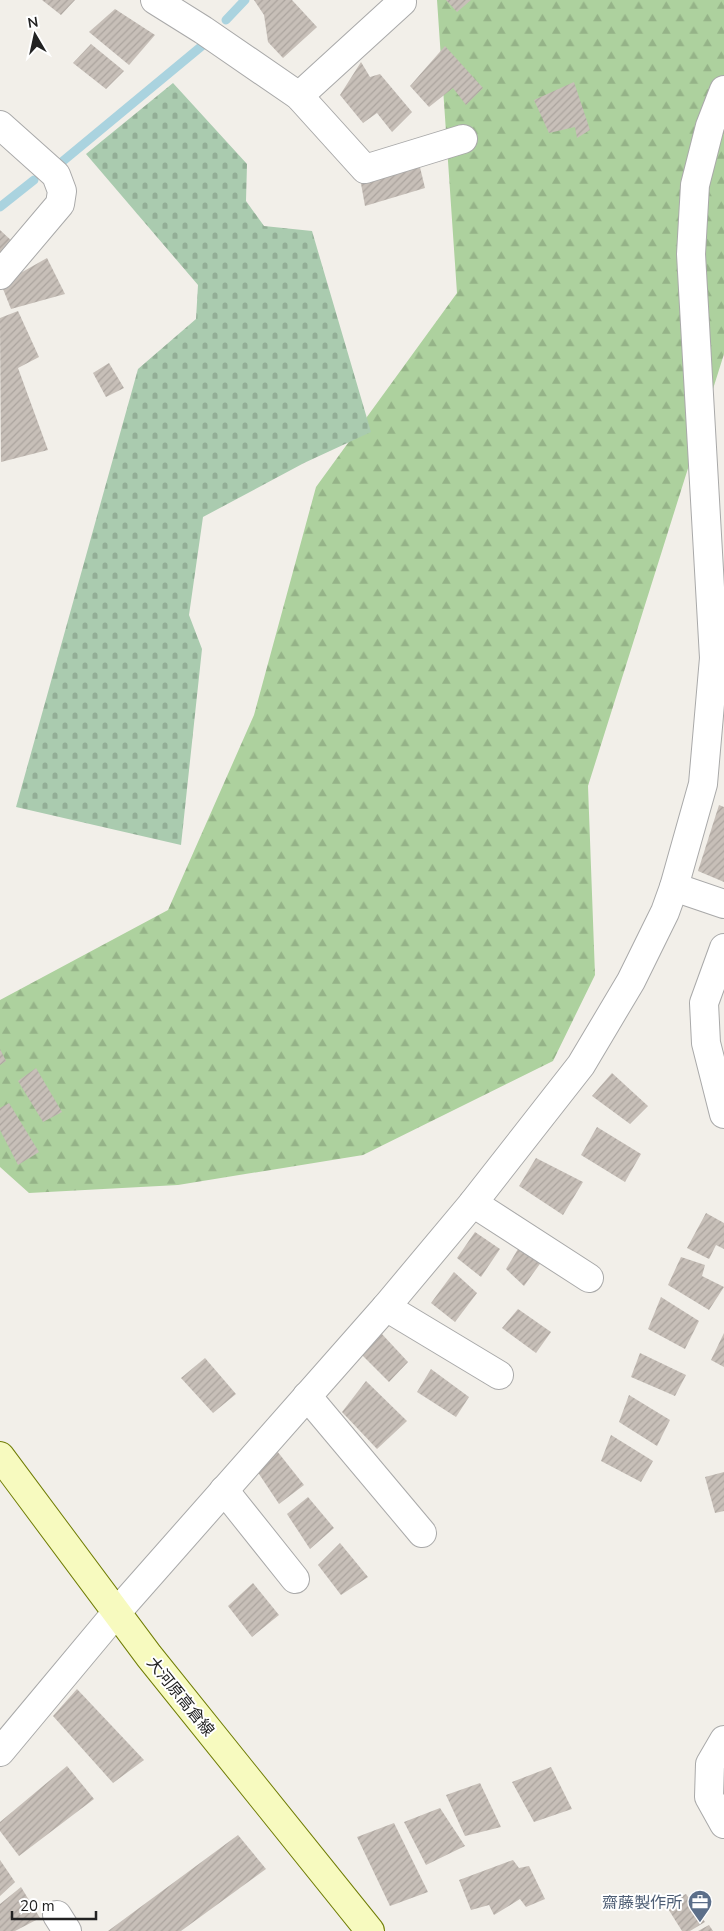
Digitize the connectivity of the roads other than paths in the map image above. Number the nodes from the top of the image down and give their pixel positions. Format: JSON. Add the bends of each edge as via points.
{"nodes":[{"id":1,"x":154,"y":0,"type":"edge"},
{"id":2,"x":402,"y":2,"type":"dead end"},
{"id":3,"x":724,"y":90,"type":"edge"},
{"id":4,"x":299,"y":96,"type":"junction"},
{"id":5,"x":0,"y":125,"type":"edge"},
{"id":6,"x":463,"y":139,"type":"dead end"},
{"id":7,"x":0,"y":275,"type":"edge"},
{"id":8,"x":674,"y":887,"type":"junction"},
{"id":9,"x":724,"y":904,"type":"edge"},
{"id":10,"x":724,"y":948,"type":"edge"},
{"id":11,"x":724,"y":1114,"type":"edge"},
{"id":12,"x":473,"y":1203,"type":"junction"},
{"id":13,"x":589,"y":1278,"type":"dead end"},
{"id":14,"x":386,"y":1306,"type":"junction"},
{"id":15,"x":499,"y":1375,"type":"dead end"},
{"id":16,"x":307,"y":1396,"type":"junction"},
{"id":17,"x":0,"y":1456,"type":"edge"},
{"id":18,"x":224,"y":1490,"type":"junction"},
{"id":19,"x":422,"y":1532,"type":"dead end"},
{"id":20,"x":295,"y":1579,"type":"dead end"},
{"id":21,"x":116,"y":1613,"type":"junction"},
{"id":22,"x":724,"y":1740,"type":"edge"},
{"id":23,"x":0,"y":1752,"type":"edge"},
{"id":24,"x":724,"y":1824,"type":"edge"},
{"id":25,"x":370,"y":1931,"type":"edge"}],
"edges":[{"from":1,"to":4,"type":"street","via":[[204,30]]},
{"from":2,"to":4,"type":"street"},
{"from":3,"to":8,"type":"street","via":[[710,126],[695,185],[691,254],[714,658],[703,784]]},
{"from":4,"to":6,"type":"street","via":[[365,168]]},
{"from":5,"to":7,"type":"street","via":[[56,175],[62,191],[60,204]]},
{"from":8,"to":9,"type":"street"},
{"from":8,"to":12,"type":"street","via":[[631,981],[581,1065]]},
{"from":10,"to":11,"type":"street","via":[[704,1004],[706,1042]]},
{"from":12,"to":13,"type":"street"},
{"from":12,"to":14,"type":"street"},
{"from":14,"to":15,"type":"street"},
{"from":14,"to":16,"type":"street"},
{"from":16,"to":18,"type":"street"},
{"from":16,"to":19,"type":"street"},
{"from":17,"to":21,"type":"main road","name":"大河原高倉線"},
{"from":18,"to":20,"type":"street"},
{"from":18,"to":21,"type":"street"},
{"from":21,"to":23,"type":"street"},
{"from":21,"to":25,"type":"main road","name":"大河原高倉線"},
{"from":22,"to":24,"type":"street","via":[[710,1764],[709,1797]]}]}
